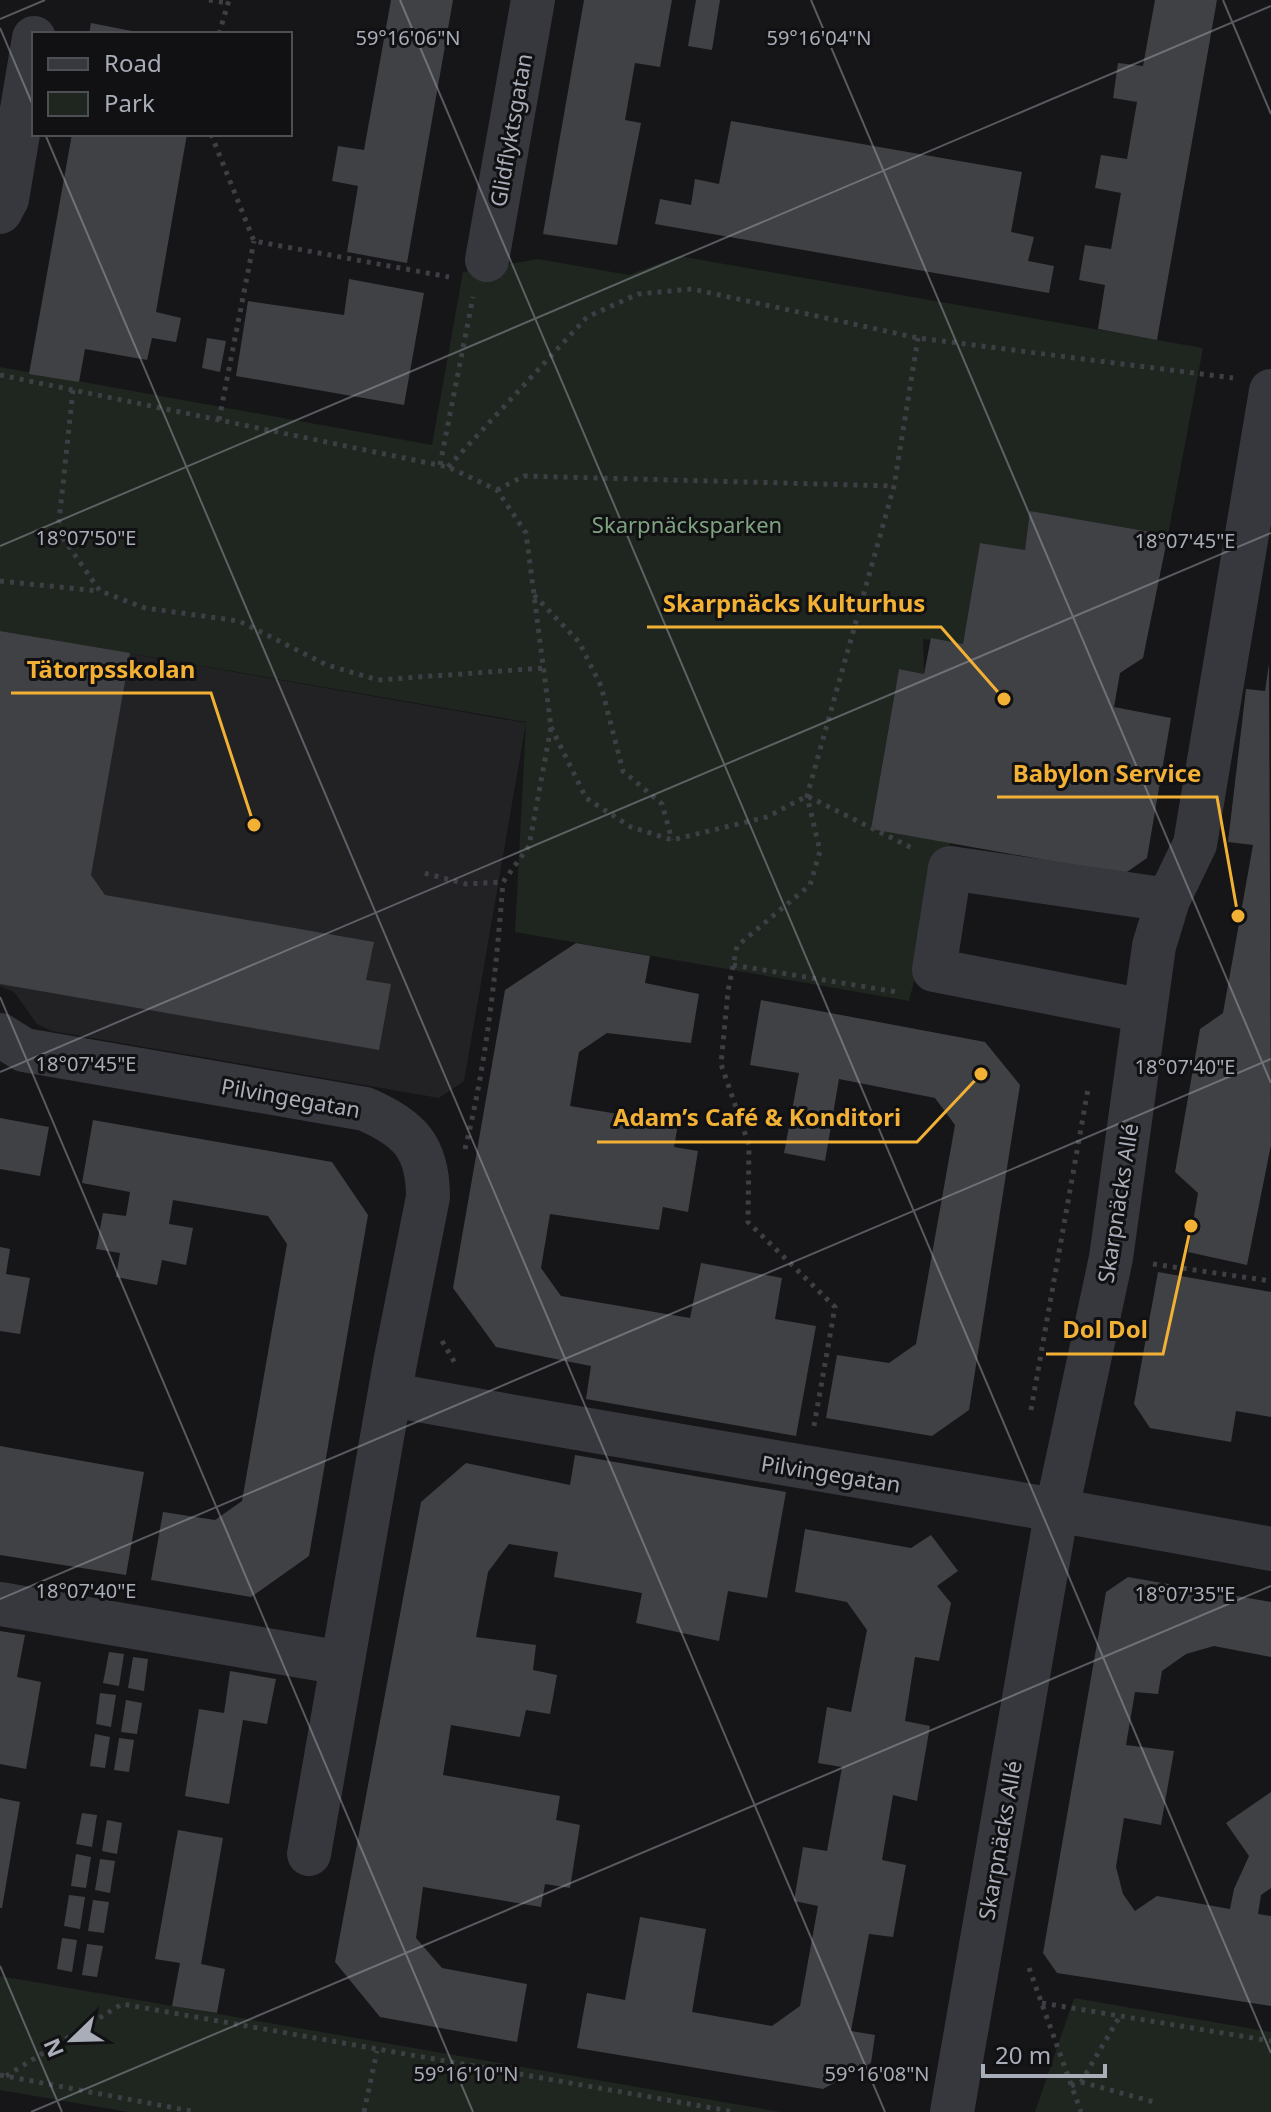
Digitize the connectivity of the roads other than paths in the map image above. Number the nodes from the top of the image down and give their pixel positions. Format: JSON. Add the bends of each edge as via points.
{"nodes":[{"id":1,"x":41,"y":0,"type":"edge"},
{"id":2,"x":533,"y":0,"type":"edge"},
{"id":3,"x":35,"y":32,"type":"edge"},
{"id":4,"x":32,"y":48,"type":"edge"},
{"id":5,"x":0,"y":212,"type":"edge"},
{"id":6,"x":487,"y":260,"type":"road end"},
{"id":7,"x":1256,"y":385,"type":"edge"},
{"id":8,"x":1168,"y":900,"type":"junction"},
{"id":9,"x":1145,"y":1011,"type":"junction"},
{"id":10,"x":0,"y":1035,"type":"edge"},
{"id":11,"x":392,"y":1395,"type":"junction"},
{"id":12,"x":1057,"y":1509,"type":"junction"},
{"id":13,"x":1271,"y":1549,"type":"edge"},
{"id":14,"x":0,"y":1604,"type":"edge"},
{"id":15,"x":342,"y":1663,"type":"junction"},
{"id":16,"x":309,"y":1854,"type":"dead end"},
{"id":17,"x":952,"y":2112,"type":"edge"}],
"edges":[{"from":1,"to":3,"type":"street"},
{"from":2,"to":6,"type":"street","name":"Glidflyktsgatan"},
{"from":4,"to":5,"type":"street","via":[[7,199]]},
{"from":7,"to":8,"type":"street","name":"Skarpnäcks Allé","via":[[1195,844]]},
{"from":8,"to":9,"type":"street","name":"Skarpnäcks Allé","via":[[1154,946]]},
{"from":8,"to":9,"type":"street","via":[[950,868],[934,970]]},
{"from":9,"to":12,"type":"street","name":"Skarpnäcks Allé","via":[[1111,1258]]},
{"from":10,"to":11,"type":"street","name":"Pilvingegatan","via":[[24,1050],[365,1109],[397,1122],[423,1158],[428,1197]]},
{"from":11,"to":12,"type":"street","name":"Pilvingegatan"},
{"from":11,"to":15,"type":"street","name":"Pilvingegatan"},
{"from":12,"to":13,"type":"street","name":"Pilvingegatan"},
{"from":12,"to":17,"type":"street","name":"Skarpnäcks Allé"},
{"from":14,"to":15,"type":"street"},
{"from":15,"to":16,"type":"street","name":"Pilvingegatan"}]}
